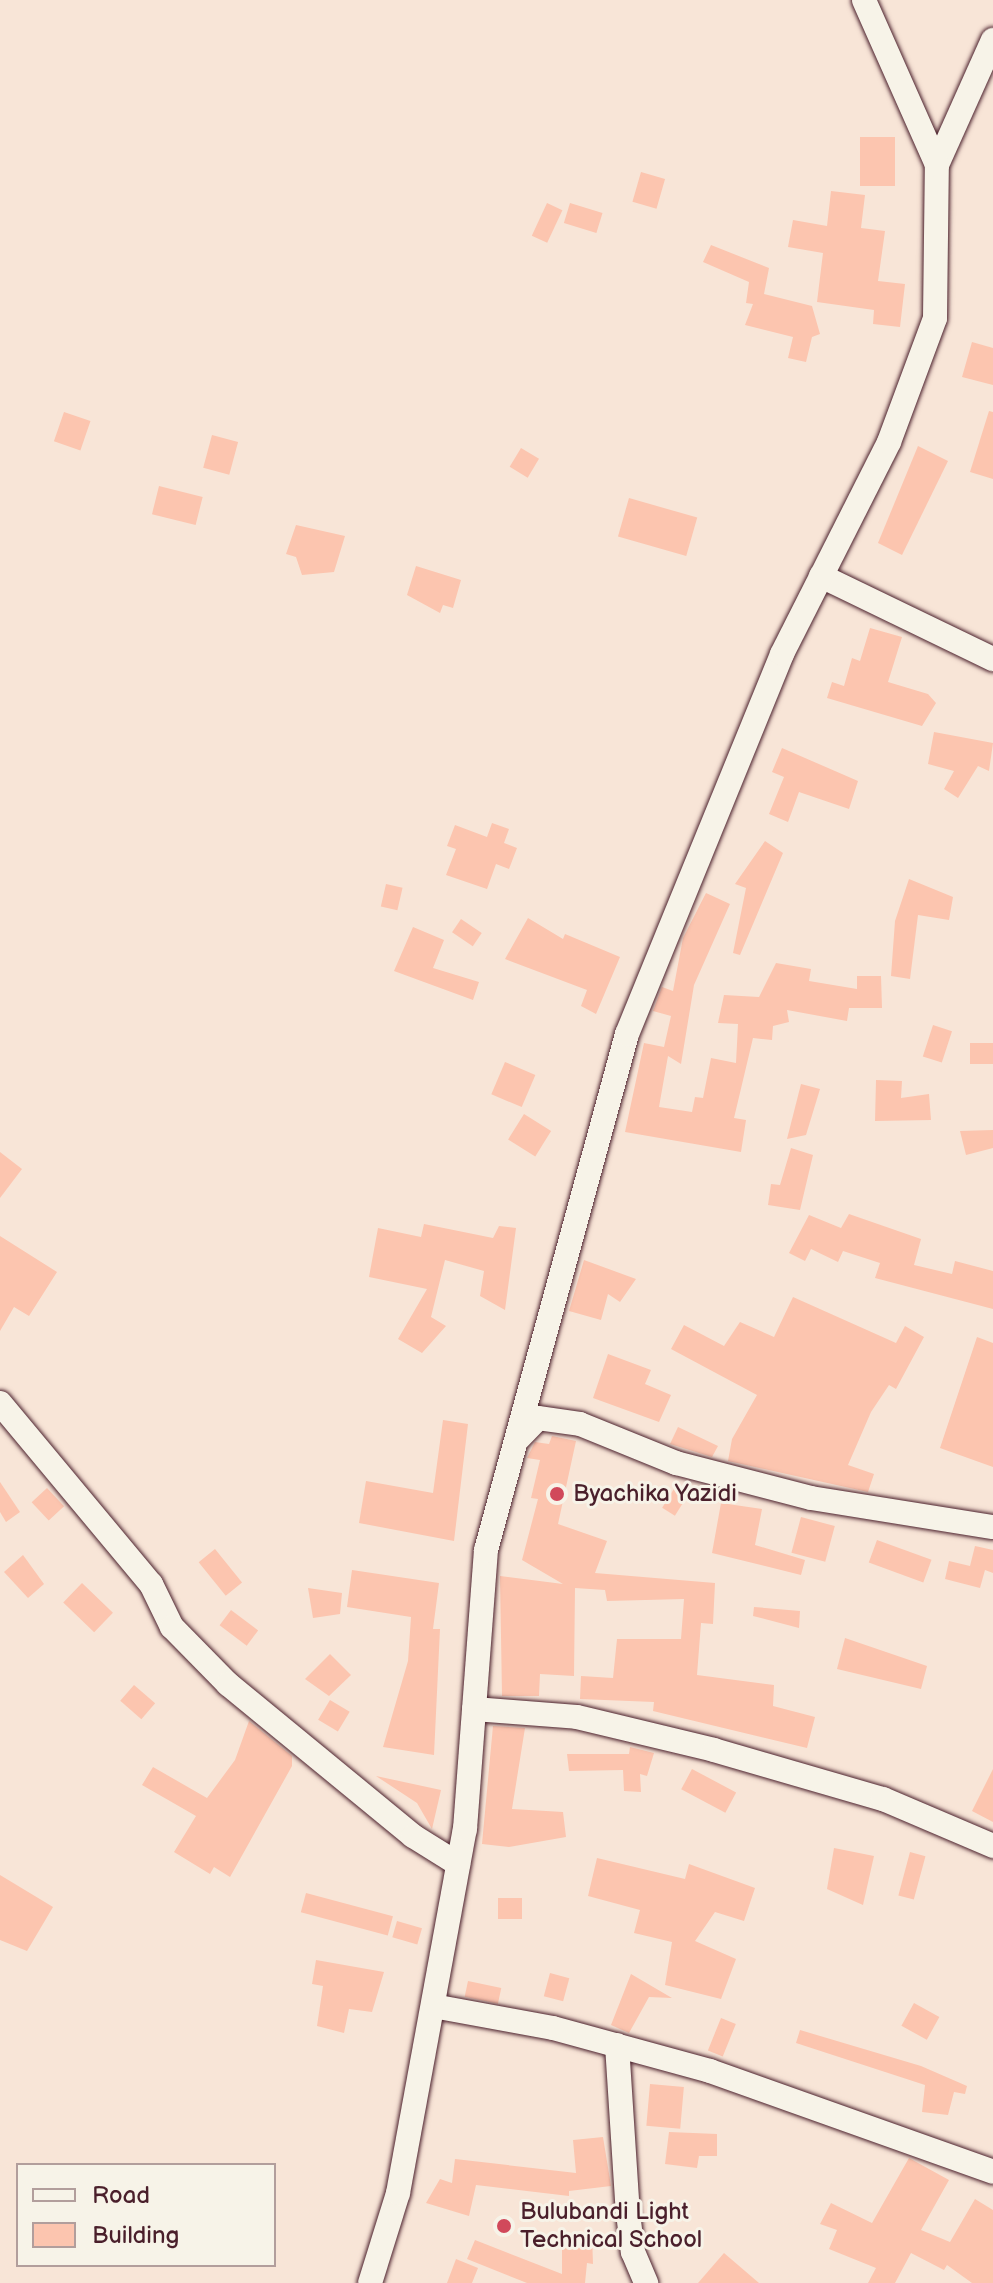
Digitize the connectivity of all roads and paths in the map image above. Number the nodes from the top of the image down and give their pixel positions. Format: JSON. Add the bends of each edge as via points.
{"nodes":[{"id":1,"x":864,"y":0,"type":"edge"},
{"id":2,"x":993,"y":40,"type":"edge"},
{"id":3,"x":937,"y":165,"type":"junction"},
{"id":4,"x":821,"y":576,"type":"junction"},
{"id":5,"x":993,"y":659,"type":"edge"},
{"id":6,"x":0,"y":1403,"type":"edge"},
{"id":7,"x":516,"y":1440,"type":"junction"},
{"id":8,"x":993,"y":1527,"type":"edge"},
{"id":9,"x":474,"y":1709,"type":"junction"},
{"id":10,"x":993,"y":1846,"type":"edge"},
{"id":11,"x":458,"y":1864,"type":"junction"},
{"id":12,"x":433,"y":2006,"type":"junction"},
{"id":13,"x":617,"y":2045,"type":"junction"},
{"id":14,"x":993,"y":2172,"type":"edge"},
{"id":15,"x":370,"y":2283,"type":"edge"},
{"id":16,"x":646,"y":2283,"type":"edge"}],
"edges":[{"from":1,"to":3,"type":"street"},
{"from":2,"to":3,"type":"street"},
{"from":3,"to":4,"type":"street","via":[[935,318],[889,442]]},
{"from":4,"to":5,"type":"street"},
{"from":4,"to":7,"type":"street","via":[[776,669],[627,1034]]},
{"from":6,"to":11,"type":"street","via":[[151,1584],[172,1627],[228,1684],[413,1836]]},
{"from":7,"to":8,"type":"street","via":[[538,1418],[580,1424],[676,1463],[811,1498]]},
{"from":7,"to":9,"type":"street","via":[[486,1550]]},
{"from":9,"to":10,"type":"street","via":[[577,1717],[714,1750],[883,1799]]},
{"from":9,"to":11,"type":"street"},
{"from":11,"to":12,"type":"street"},
{"from":12,"to":13,"type":"street"},
{"from":12,"to":15,"type":"street","via":[[398,2193]]},
{"from":13,"to":14,"type":"street","via":[[710,2071]]},
{"from":13,"to":16,"type":"street","via":[[628,2213],[633,2252]]}]}
